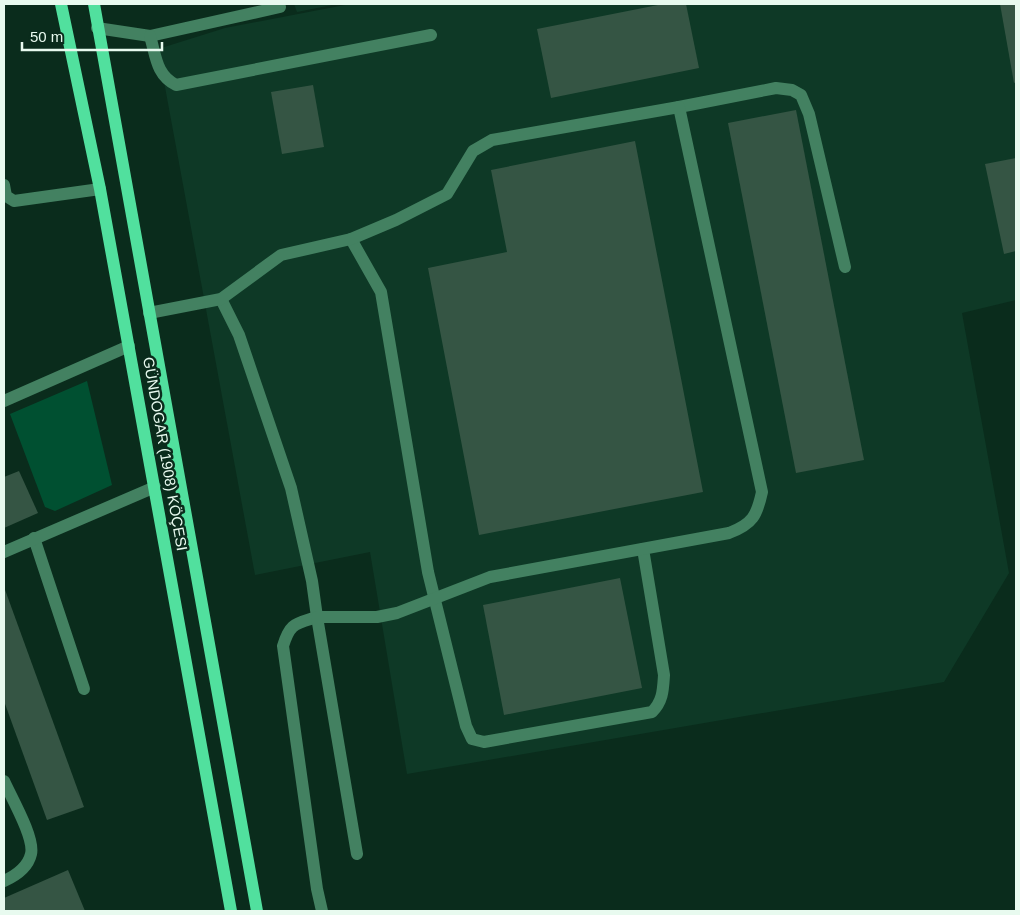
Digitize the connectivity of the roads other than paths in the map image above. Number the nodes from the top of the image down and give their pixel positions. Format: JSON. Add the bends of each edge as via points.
{"nodes":[{"id":1,"x":56,"y":4,"type":"edge"},
{"id":2,"x":94,"y":4,"type":"edge"},
{"id":3,"x":280,"y":7,"type":"dead end"},
{"id":4,"x":62,"y":10,"type":"edge"},
{"id":5,"x":97,"y":28,"type":"junction"},
{"id":6,"x":431,"y":35,"type":"dead end"},
{"id":7,"x":150,"y":36,"type":"junction"},
{"id":8,"x":679,"y":107,"type":"junction"},
{"id":9,"x":4,"y":185,"type":"edge"},
{"id":10,"x":100,"y":190,"type":"junction"},
{"id":11,"x":351,"y":239,"type":"junction"},
{"id":12,"x":845,"y":267,"type":"dead end"},
{"id":13,"x":221,"y":299,"type":"junction"},
{"id":14,"x":149,"y":313,"type":"junction"},
{"id":15,"x":129,"y":346,"type":"junction"},
{"id":16,"x":4,"y":401,"type":"edge"},
{"id":17,"x":155,"y":487,"type":"junction"},
{"id":18,"x":34,"y":538,"type":"junction"},
{"id":19,"x":643,"y":548,"type":"junction"},
{"id":20,"x":4,"y":552,"type":"edge"},
{"id":21,"x":435,"y":599,"type":"junction"},
{"id":22,"x":316,"y":617,"type":"junction"},
{"id":23,"x":84,"y":689,"type":"dead end"},
{"id":24,"x":4,"y":781,"type":"edge"},
{"id":25,"x":358,"y":854,"type":"dead end"},
{"id":26,"x":4,"y":881,"type":"edge"},
{"id":27,"x":231,"y":911,"type":"edge"},
{"id":28,"x":257,"y":911,"type":"edge"},
{"id":29,"x":322,"y":911,"type":"edge"}],
"edges":[{"from":1,"to":4,"type":"main road"},
{"from":2,"to":5,"type":"main road","name":"GÜNDOGAR (1908) KÖÇESI"},
{"from":3,"to":7,"type":"lane"},
{"from":4,"to":10,"type":"main road","name":"GÜNDOGAR (1908) KÖÇESI"},
{"from":5,"to":7,"type":"lane"},
{"from":5,"to":14,"type":"main road","name":"GÜNDOGAR (1908) KÖÇESI"},
{"from":6,"to":7,"type":"lane","via":[[176,85],[160,72]]},
{"from":8,"to":11,"type":"lane","via":[[492,140],[472,151],[447,194]]},
{"from":8,"to":12,"type":"lane","via":[[776,88],[802,94]]},
{"from":8,"to":19,"type":"lane","via":[[762,492],[753,519],[742,528]]},
{"from":9,"to":10,"type":"lane","via":[[6,196],[14,201]]},
{"from":10,"to":15,"type":"main road","name":"GÜNDOGAR (1908) KÖÇESI"},
{"from":11,"to":13,"type":"lane","via":[[281,255]]},
{"from":11,"to":21,"type":"lane","via":[[381,292]]},
{"from":13,"to":14,"type":"lane"},
{"from":13,"to":22,"type":"lane","via":[[240,335],[291,488],[312,582]]},
{"from":14,"to":28,"type":"main road","name":"GÜNDOGAR (1908) KÖÇESI"},
{"from":15,"to":16,"type":"lane"},
{"from":15,"to":17,"type":"main road","name":"GÜNDOGAR (1908) KÖÇESI"},
{"from":17,"to":18,"type":"lane"},
{"from":17,"to":27,"type":"main road","name":"GÜNDOGAR (1908) KÖÇESI"},
{"from":18,"to":20,"type":"lane"},
{"from":18,"to":23,"type":"lane"},
{"from":19,"to":21,"type":"lane","via":[[490,577]]},
{"from":19,"to":21,"type":"lane","via":[[664,675],[663,694],[652,712],[484,742],[472,739]]},
{"from":21,"to":22,"type":"lane","via":[[377,617]]},
{"from":22,"to":25,"type":"lane"},
{"from":22,"to":29,"type":"lane","via":[[295,624],[283,646]]},
{"from":24,"to":26,"type":"lane","via":[[29,836],[31,854],[24,867]]}]}
